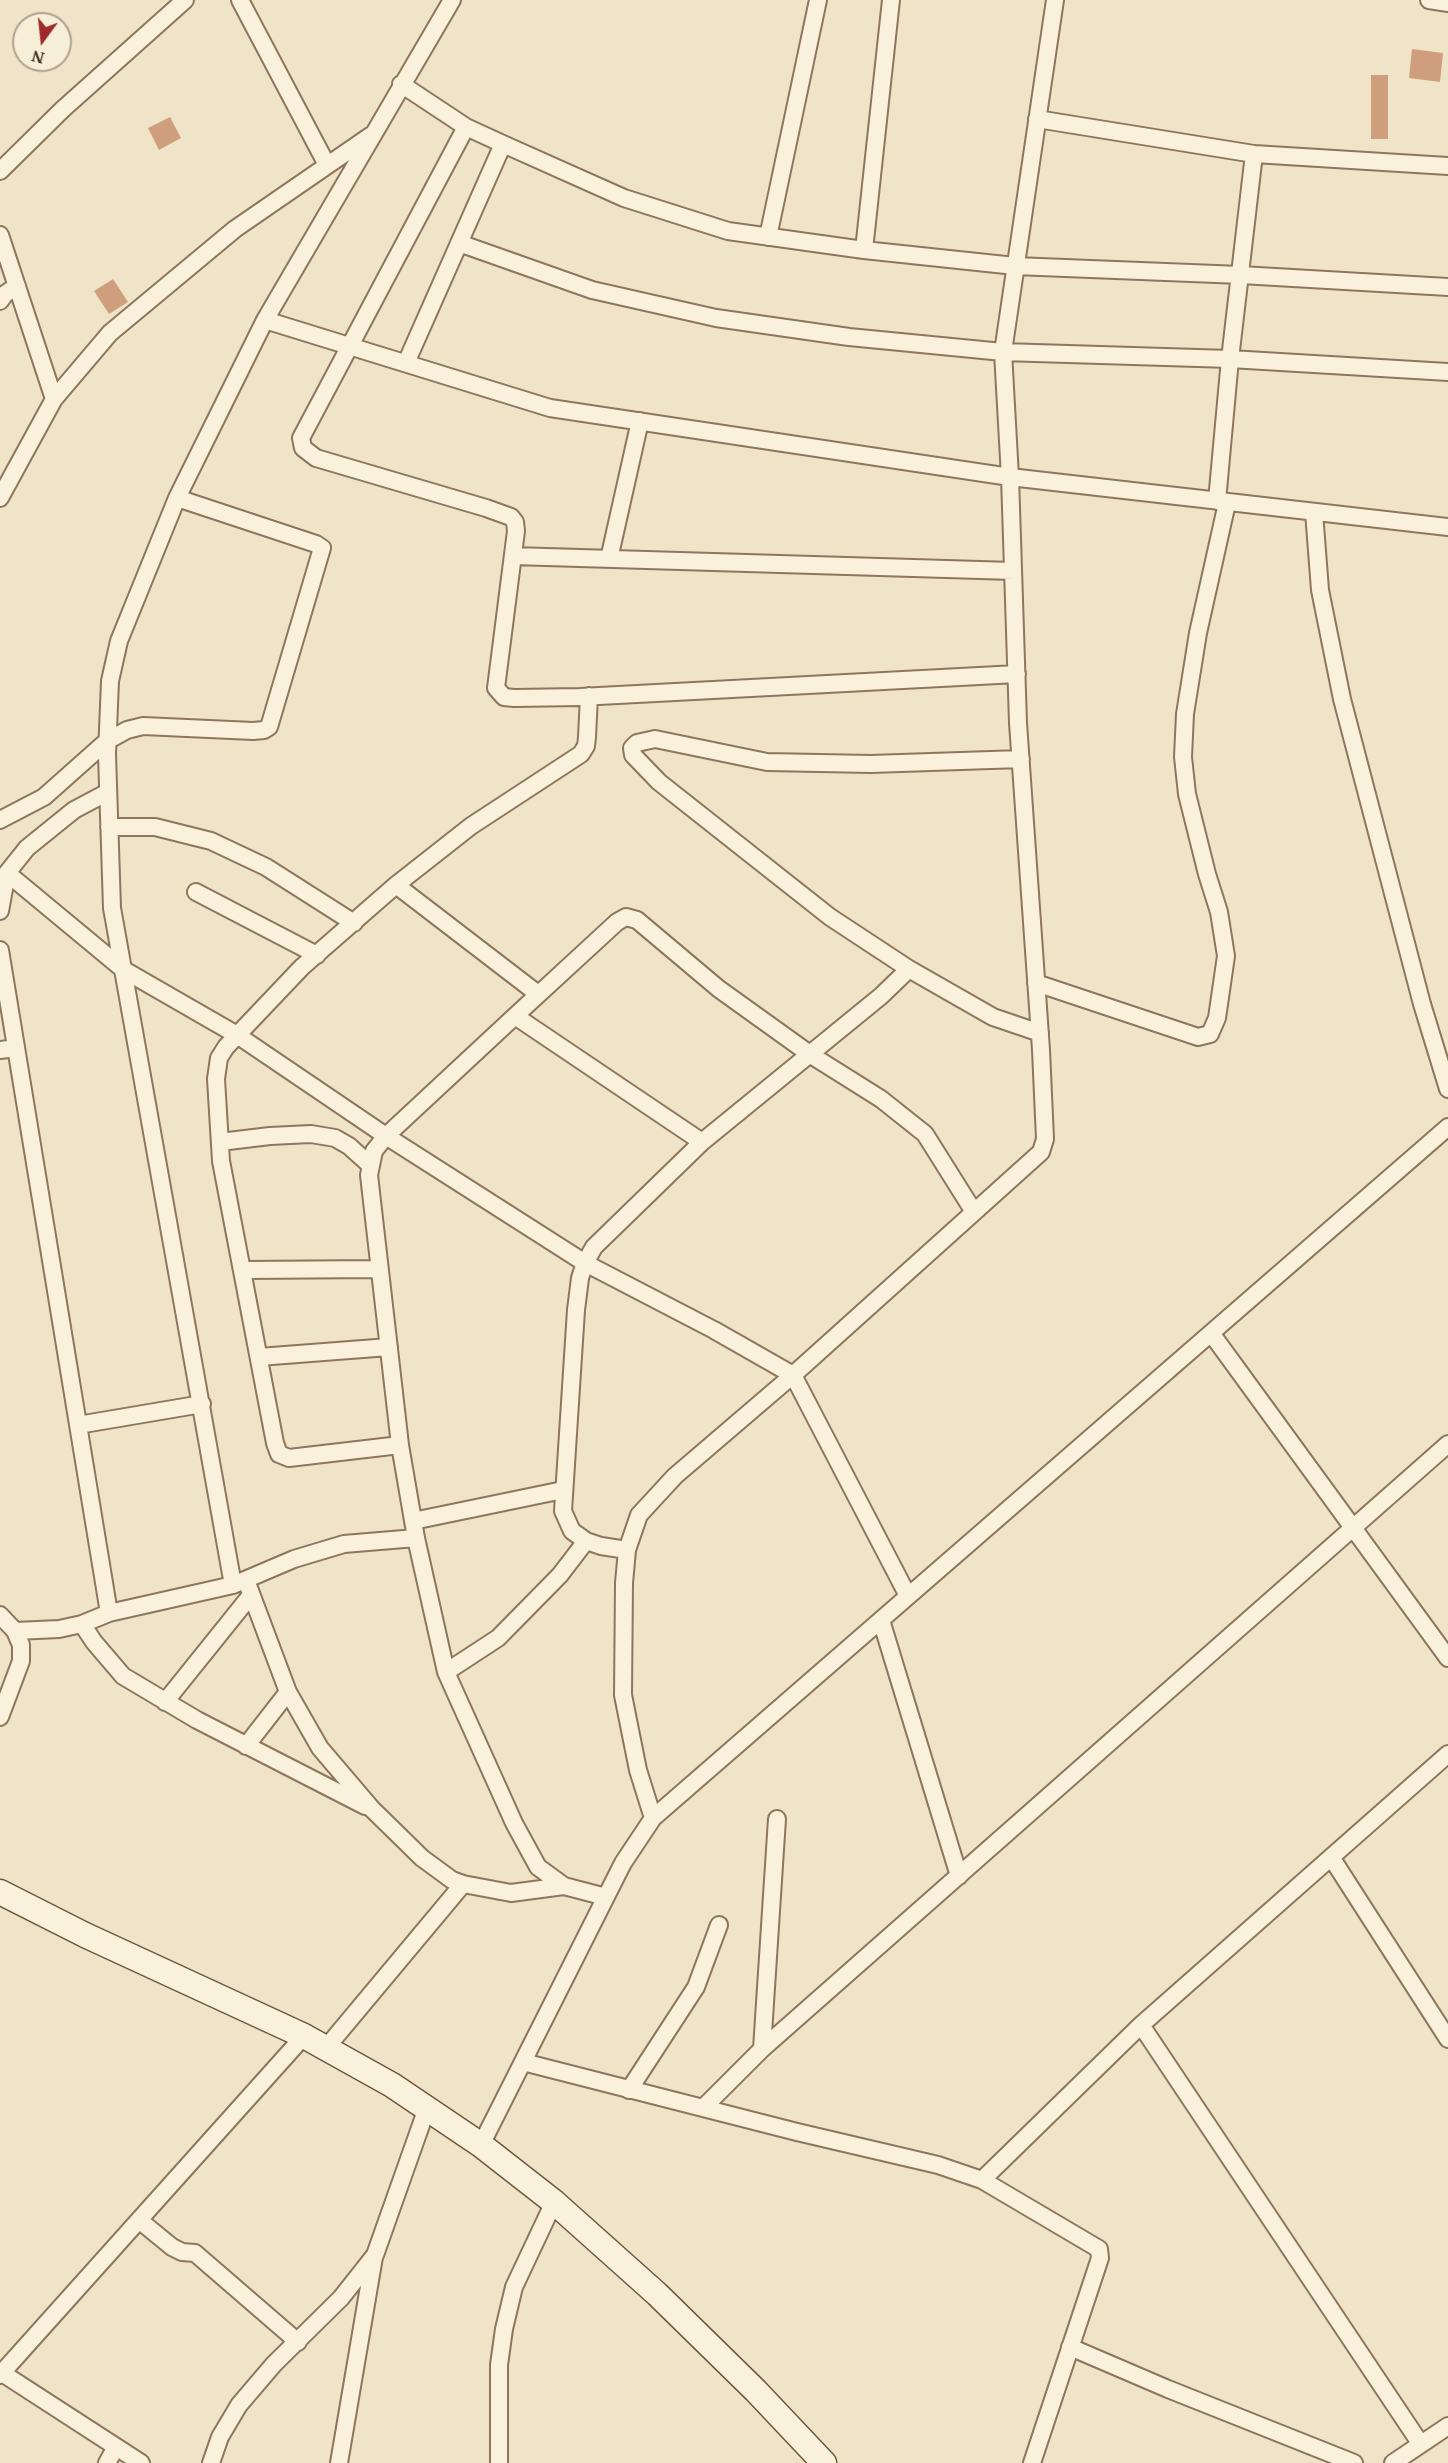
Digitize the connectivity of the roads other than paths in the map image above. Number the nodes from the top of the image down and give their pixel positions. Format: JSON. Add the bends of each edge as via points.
{"nodes":[{"id":1,"x":185,"y":0,"type":"edge"},
{"id":2,"x":240,"y":0,"type":"edge"},
{"id":3,"x":452,"y":0,"type":"edge"},
{"id":4,"x":818,"y":0,"type":"edge"},
{"id":5,"x":891,"y":0,"type":"edge"},
{"id":6,"x":1055,"y":0,"type":"edge"},
{"id":7,"x":1429,"y":0,"type":"edge"},
{"id":8,"x":1448,"y":3,"type":"edge"},
{"id":9,"x":401,"y":84,"type":"junction"},
{"id":10,"x":1036,"y":118,"type":"junction"},
{"id":11,"x":466,"y":127,"type":"junction"},
{"id":12,"x":373,"y":133,"type":"junction"},
{"id":13,"x":502,"y":144,"type":"junction"},
{"id":14,"x":1254,"y":154,"type":"junction"},
{"id":15,"x":327,"y":165,"type":"junction"},
{"id":16,"x":1448,"y":166,"type":"edge"},
{"id":17,"x":0,"y":171,"type":"edge"},
{"id":18,"x":0,"y":235,"type":"edge"},
{"id":19,"x":768,"y":237,"type":"junction"},
{"id":20,"x":459,"y":243,"type":"junction"},
{"id":21,"x":864,"y":250,"type":"junction"},
{"id":22,"x":1015,"y":266,"type":"junction"},
{"id":23,"x":1241,"y":275,"type":"junction"},
{"id":24,"x":17,"y":286,"type":"junction"},
{"id":25,"x":1448,"y":287,"type":"edge"},
{"id":26,"x":0,"y":301,"type":"edge"},
{"id":27,"x":265,"y":320,"type":"junction"},
{"id":28,"x":349,"y":346,"type":"junction"},
{"id":29,"x":1003,"y":352,"type":"junction"},
{"id":30,"x":1230,"y":359,"type":"junction"},
{"id":31,"x":406,"y":363,"type":"junction"},
{"id":32,"x":1448,"y":372,"type":"edge"},
{"id":33,"x":54,"y":399,"type":"junction"},
{"id":34,"x":640,"y":421,"type":"junction"},
{"id":35,"x":1010,"y":477,"type":"junction"},
{"id":36,"x":0,"y":498,"type":"edge"},
{"id":37,"x":177,"y":498,"type":"junction"},
{"id":38,"x":1222,"y":502,"type":"junction"},
{"id":39,"x":1314,"y":512,"type":"junction"},
{"id":40,"x":1448,"y":527,"type":"edge"},
{"id":41,"x":513,"y":556,"type":"junction"},
{"id":42,"x":609,"y":559,"type":"junction"},
{"id":43,"x":1013,"y":571,"type":"junction"},
{"id":44,"x":1017,"y":674,"type":"junction"},
{"id":45,"x":589,"y":703,"type":"junction"},
{"id":46,"x":107,"y":747,"type":"junction"},
{"id":47,"x":1021,"y":759,"type":"junction"},
{"id":48,"x":108,"y":787,"type":"junction"},
{"id":49,"x":0,"y":820,"type":"edge"},
{"id":50,"x":109,"y":827,"type":"junction"},
{"id":51,"x":7,"y":873,"type":"junction"},
{"id":52,"x":396,"y":885,"type":"junction"},
{"id":53,"x":196,"y":892,"type":"dead end"},
{"id":54,"x":0,"y":911,"type":"edge"},
{"id":55,"x":354,"y":923,"type":"junction"},
{"id":56,"x":0,"y":950,"type":"edge"},
{"id":57,"x":317,"y":955,"type":"junction"},
{"id":58,"x":124,"y":970,"type":"junction"},
{"id":59,"x":906,"y":972,"type":"junction"},
{"id":60,"x":1036,"y":983,"type":"junction"},
{"id":61,"x":538,"y":994,"type":"junction"},
{"id":62,"x":515,"y":1016,"type":"junction"},
{"id":63,"x":237,"y":1035,"type":"junction"},
{"id":64,"x":1041,"y":1042,"type":"junction"},
{"id":65,"x":8,"y":1049,"type":"edge"},
{"id":66,"x":810,"y":1055,"type":"junction"},
{"id":67,"x":1448,"y":1089,"type":"edge"},
{"id":68,"x":1448,"y":1127,"type":"edge"},
{"id":69,"x":386,"y":1136,"type":"junction"},
{"id":70,"x":220,"y":1142,"type":"junction"},
{"id":71,"x":702,"y":1142,"type":"junction"},
{"id":72,"x":369,"y":1164,"type":"junction"},
{"id":73,"x":974,"y":1212,"type":"junction"},
{"id":74,"x":585,"y":1263,"type":"junction"},
{"id":75,"x":379,"y":1269,"type":"junction"},
{"id":76,"x":243,"y":1270,"type":"junction"},
{"id":77,"x":1211,"y":1333,"type":"junction"},
{"id":78,"x":389,"y":1347,"type":"junction"},
{"id":79,"x":259,"y":1357,"type":"junction"},
{"id":80,"x":793,"y":1375,"type":"junction"},
{"id":81,"x":202,"y":1404,"type":"junction"},
{"id":82,"x":78,"y":1425,"type":"junction"},
{"id":83,"x":1448,"y":1444,"type":"edge"},
{"id":84,"x":400,"y":1445,"type":"junction"},
{"id":85,"x":563,"y":1490,"type":"junction"},
{"id":86,"x":1354,"y":1528,"type":"junction"},
{"id":87,"x":415,"y":1530,"type":"junction"},
{"id":88,"x":586,"y":1541,"type":"junction"},
{"id":89,"x":627,"y":1550,"type":"junction"},
{"id":90,"x":243,"y":1586,"type":"junction"},
{"id":91,"x":908,"y":1596,"type":"junction"},
{"id":92,"x":109,"y":1613,"type":"junction"},
{"id":93,"x":0,"y":1616,"type":"edge"},
{"id":94,"x":881,"y":1620,"type":"junction"},
{"id":95,"x":82,"y":1624,"type":"junction"},
{"id":96,"x":15,"y":1631,"type":"junction"},
{"id":97,"x":1448,"y":1658,"type":"edge"},
{"id":98,"x":446,"y":1672,"type":"junction"},
{"id":99,"x":288,"y":1692,"type":"junction"},
{"id":100,"x":165,"y":1702,"type":"junction"},
{"id":101,"x":0,"y":1717,"type":"edge"},
{"id":102,"x":246,"y":1746,"type":"junction"},
{"id":103,"x":1448,"y":1754,"type":"edge"},
{"id":104,"x":372,"y":1809,"type":"junction"},
{"id":105,"x":653,"y":1818,"type":"junction"},
{"id":106,"x":777,"y":1819,"type":"dead end"},
{"id":107,"x":1331,"y":1857,"type":"junction"},
{"id":108,"x":959,"y":1876,"type":"junction"},
{"id":109,"x":463,"y":1884,"type":"junction"},
{"id":110,"x":564,"y":1886,"type":"junction"},
{"id":111,"x":0,"y":1892,"type":"edge"},
{"id":112,"x":606,"y":1897,"type":"junction"},
{"id":113,"x":718,"y":1925,"type":"dead end"},
{"id":114,"x":1141,"y":2025,"type":"junction"},
{"id":115,"x":304,"y":2036,"type":"junction"},
{"id":116,"x":1448,"y":2038,"type":"edge"},
{"id":117,"x":326,"y":2048,"type":"junction"},
{"id":118,"x":762,"y":2049,"type":"junction"},
{"id":119,"x":523,"y":2062,"type":"junction"},
{"id":120,"x":629,"y":2090,"type":"junction"},
{"id":121,"x":704,"y":2107,"type":"junction"},
{"id":122,"x":427,"y":2108,"type":"junction"},
{"id":123,"x":481,"y":2145,"type":"junction"},
{"id":124,"x":982,"y":2180,"type":"junction"},
{"id":125,"x":555,"y":2202,"type":"junction"},
{"id":126,"x":140,"y":2220,"type":"junction"},
{"id":127,"x":375,"y":2255,"type":"junction"},
{"id":128,"x":298,"y":2342,"type":"junction"},
{"id":129,"x":1071,"y":2347,"type":"junction"},
{"id":130,"x":1,"y":2374,"type":"edge"},
{"id":131,"x":1448,"y":2426,"type":"edge"},
{"id":132,"x":1420,"y":2444,"type":"junction"},
{"id":133,"x":116,"y":2447,"type":"junction"},
{"id":134,"x":107,"y":2463,"type":"edge"},
{"id":135,"x":141,"y":2463,"type":"edge"},
{"id":136,"x":211,"y":2463,"type":"edge"},
{"id":137,"x":339,"y":2463,"type":"edge"},
{"id":138,"x":499,"y":2463,"type":"edge"},
{"id":139,"x":824,"y":2463,"type":"edge"},
{"id":140,"x":1032,"y":2463,"type":"edge"},
{"id":141,"x":1354,"y":2463,"type":"edge"},
{"id":142,"x":1393,"y":2463,"type":"edge"}],
"edges":[{"from":1,"to":17,"type":"street"},
{"from":2,"to":15,"type":"street"},
{"from":3,"to":9,"type":"street"},
{"from":4,"to":19,"type":"street"},
{"from":5,"to":21,"type":"street"},
{"from":6,"to":10,"type":"street"},
{"from":7,"to":8,"type":"street"},
{"from":9,"to":11,"type":"street"},
{"from":9,"to":12,"type":"street"},
{"from":10,"to":14,"type":"street"},
{"from":10,"to":22,"type":"street"},
{"from":11,"to":13,"type":"street"},
{"from":11,"to":28,"type":"street"},
{"from":12,"to":15,"type":"street"},
{"from":12,"to":27,"type":"street"},
{"from":13,"to":19,"type":"street","via":[[616,195],[728,231]]},
{"from":13,"to":20,"type":"street"},
{"from":14,"to":16,"type":"street"},
{"from":14,"to":23,"type":"street"},
{"from":15,"to":33,"type":"street","via":[[235,229],[110,333]]},
{"from":18,"to":24,"type":"street"},
{"from":19,"to":21,"type":"street"},
{"from":20,"to":29,"type":"street","via":[[592,290],[716,318],[849,337]]},
{"from":20,"to":31,"type":"street"},
{"from":21,"to":22,"type":"street"},
{"from":22,"to":23,"type":"street"},
{"from":22,"to":29,"type":"street"},
{"from":23,"to":25,"type":"street"},
{"from":23,"to":30,"type":"street"},
{"from":24,"to":26,"type":"street"},
{"from":24,"to":33,"type":"street"},
{"from":27,"to":28,"type":"street"},
{"from":27,"to":37,"type":"street"},
{"from":28,"to":31,"type":"street"},
{"from":28,"to":41,"type":"street","via":[[301,438],[303,448],[316,458],[507,516],[515,522]]},
{"from":29,"to":30,"type":"street"},
{"from":29,"to":35,"type":"street"},
{"from":30,"to":32,"type":"street"},
{"from":30,"to":38,"type":"street"},
{"from":31,"to":34,"type":"street","via":[[550,408]]},
{"from":33,"to":36,"type":"street"},
{"from":34,"to":35,"type":"street"},
{"from":34,"to":42,"type":"street"},
{"from":35,"to":38,"type":"street"},
{"from":35,"to":43,"type":"street"},
{"from":37,"to":46,"type":"street","via":[[119,641],[110,681]]},
{"from":37,"to":46,"type":"street","via":[[316,544],[322,548],[321,555],[269,727],[253,731],[143,726],[127,730]]},
{"from":38,"to":39,"type":"street"},
{"from":38,"to":60,"type":"street","via":[[1185,714],[1183,757],[1187,794],[1219,912],[1226,956],[1217,1018],[1210,1034],[1198,1037]]},
{"from":39,"to":40,"type":"street"},
{"from":39,"to":67,"type":"street","via":[[1320,590],[1342,699]]},
{"from":41,"to":42,"type":"street"},
{"from":41,"to":45,"type":"street","via":[[496,688],[504,696],[514,698]]},
{"from":42,"to":43,"type":"street"},
{"from":43,"to":44,"type":"street"},
{"from":44,"to":45,"type":"street"},
{"from":44,"to":47,"type":"street"},
{"from":45,"to":52,"type":"street","via":[[586,746],[581,754],[471,826]]},
{"from":46,"to":48,"type":"street"},
{"from":46,"to":49,"type":"street","via":[[44,797]]},
{"from":47,"to":59,"type":"street","via":[[871,764],[767,762],[655,739],[632,748],[633,755],[659,782],[687,805]]},
{"from":47,"to":60,"type":"street"},
{"from":48,"to":50,"type":"street"},
{"from":48,"to":51,"type":"street","via":[[27,848]]},
{"from":50,"to":55,"type":"street","via":[[155,827],[211,841],[266,867]]},
{"from":50,"to":58,"type":"street","via":[[112,908]]},
{"from":51,"to":54,"type":"street"},
{"from":51,"to":58,"type":"street"},
{"from":52,"to":55,"type":"street"},
{"from":52,"to":61,"type":"street"},
{"from":53,"to":57,"type":"street"},
{"from":55,"to":57,"type":"street"},
{"from":56,"to":65,"type":"street"},
{"from":57,"to":63,"type":"street"},
{"from":58,"to":63,"type":"street"},
{"from":58,"to":81,"type":"street"},
{"from":59,"to":64,"type":"street"},
{"from":59,"to":66,"type":"street"},
{"from":60,"to":64,"type":"street"},
{"from":61,"to":62,"type":"street"},
{"from":61,"to":66,"type":"street","via":[[626,917],[637,920],[719,989]]},
{"from":62,"to":69,"type":"street"},
{"from":62,"to":71,"type":"street"},
{"from":63,"to":69,"type":"street"},
{"from":63,"to":70,"type":"street","via":[[219,1058],[216,1079]]},
{"from":64,"to":73,"type":"street","via":[[1045,1139],[1041,1152]]},
{"from":65,"to":82,"type":"street"},
{"from":66,"to":71,"type":"street"},
{"from":66,"to":73,"type":"street","via":[[881,1099],[925,1134]]},
{"from":68,"to":77,"type":"street"},
{"from":69,"to":72,"type":"street"},
{"from":69,"to":74,"type":"street"},
{"from":70,"to":72,"type":"street","via":[[311,1134],[335,1138]]},
{"from":70,"to":76,"type":"street"},
{"from":71,"to":74,"type":"street","via":[[594,1247]]},
{"from":72,"to":75,"type":"street"},
{"from":73,"to":80,"type":"street"},
{"from":74,"to":80,"type":"street"},
{"from":74,"to":85,"type":"street","via":[[576,1310]]},
{"from":75,"to":76,"type":"street"},
{"from":75,"to":78,"type":"street"},
{"from":76,"to":79,"type":"street"},
{"from":77,"to":86,"type":"street"},
{"from":77,"to":91,"type":"street"},
{"from":78,"to":79,"type":"street"},
{"from":78,"to":84,"type":"street"},
{"from":79,"to":84,"type":"street","via":[[279,1454],[289,1458]]},
{"from":80,"to":89,"type":"street","via":[[675,1476],[639,1515]]},
{"from":80,"to":91,"type":"street"},
{"from":81,"to":82,"type":"street"},
{"from":81,"to":90,"type":"street"},
{"from":82,"to":92,"type":"street"},
{"from":83,"to":86,"type":"street"},
{"from":84,"to":87,"type":"street"},
{"from":85,"to":87,"type":"street"},
{"from":85,"to":88,"type":"street","via":[[563,1511],[572,1531]]},
{"from":86,"to":97,"type":"street"},
{"from":86,"to":108,"type":"street"},
{"from":87,"to":90,"type":"street","via":[[294,1559]]},
{"from":87,"to":98,"type":"street"},
{"from":88,"to":89,"type":"street"},
{"from":88,"to":98,"type":"street","via":[[560,1575],[498,1638]]},
{"from":89,"to":105,"type":"street","via":[[622,1695]]},
{"from":90,"to":92,"type":"street"},
{"from":90,"to":99,"type":"street"},
{"from":90,"to":100,"type":"street"},
{"from":91,"to":94,"type":"street"},
{"from":92,"to":95,"type":"street"},
{"from":93,"to":96,"type":"street"},
{"from":94,"to":105,"type":"street"},
{"from":94,"to":108,"type":"street"},
{"from":95,"to":96,"type":"street"},
{"from":95,"to":100,"type":"street","via":[[123,1676]]},
{"from":96,"to":101,"type":"street","via":[[21,1645],[21,1661]]},
{"from":98,"to":110,"type":"street","via":[[538,1868]]},
{"from":99,"to":102,"type":"street"},
{"from":99,"to":104,"type":"street","via":[[320,1748]]},
{"from":100,"to":102,"type":"street"},
{"from":102,"to":104,"type":"street"},
{"from":103,"to":107,"type":"street"},
{"from":104,"to":109,"type":"street","via":[[422,1858]]},
{"from":105,"to":112,"type":"street"},
{"from":106,"to":118,"type":"street"},
{"from":107,"to":114,"type":"street"},
{"from":107,"to":116,"type":"street"},
{"from":108,"to":118,"type":"street"},
{"from":109,"to":110,"type":"street","via":[[512,1893]]},
{"from":109,"to":117,"type":"street"},
{"from":110,"to":112,"type":"street"},
{"from":111,"to":115,"type":"main road"},
{"from":112,"to":119,"type":"street"},
{"from":113,"to":120,"type":"street","via":[[696,1988]]},
{"from":114,"to":124,"type":"street"},
{"from":114,"to":132,"type":"street"},
{"from":115,"to":117,"type":"main road"},
{"from":115,"to":126,"type":"street"},
{"from":117,"to":122,"type":"main road"},
{"from":118,"to":121,"type":"street"},
{"from":119,"to":120,"type":"street"},
{"from":119,"to":123,"type":"street"},
{"from":120,"to":121,"type":"street"},
{"from":121,"to":124,"type":"street","via":[[938,2165]]},
{"from":122,"to":123,"type":"main road"},
{"from":122,"to":127,"type":"street"},
{"from":123,"to":125,"type":"main road"},
{"from":124,"to":129,"type":"street","via":[[1099,2249],[1100,2258]]},
{"from":125,"to":138,"type":"street","via":[[514,2287],[504,2330],[499,2365]]},
{"from":125,"to":139,"type":"main road","via":[[657,2294]]},
{"from":126,"to":128,"type":"street","via":[[172,2247],[195,2253]]},
{"from":126,"to":130,"type":"street"},
{"from":127,"to":128,"type":"street","via":[[341,2298]]},
{"from":127,"to":137,"type":"street"},
{"from":128,"to":136,"type":"street","via":[[238,2405]]},
{"from":129,"to":140,"type":"street"},
{"from":129,"to":141,"type":"street"},
{"from":130,"to":133,"type":"street"},
{"from":131,"to":132,"type":"street"},
{"from":132,"to":142,"type":"street"},
{"from":133,"to":134,"type":"street"},
{"from":133,"to":135,"type":"street"}]}
